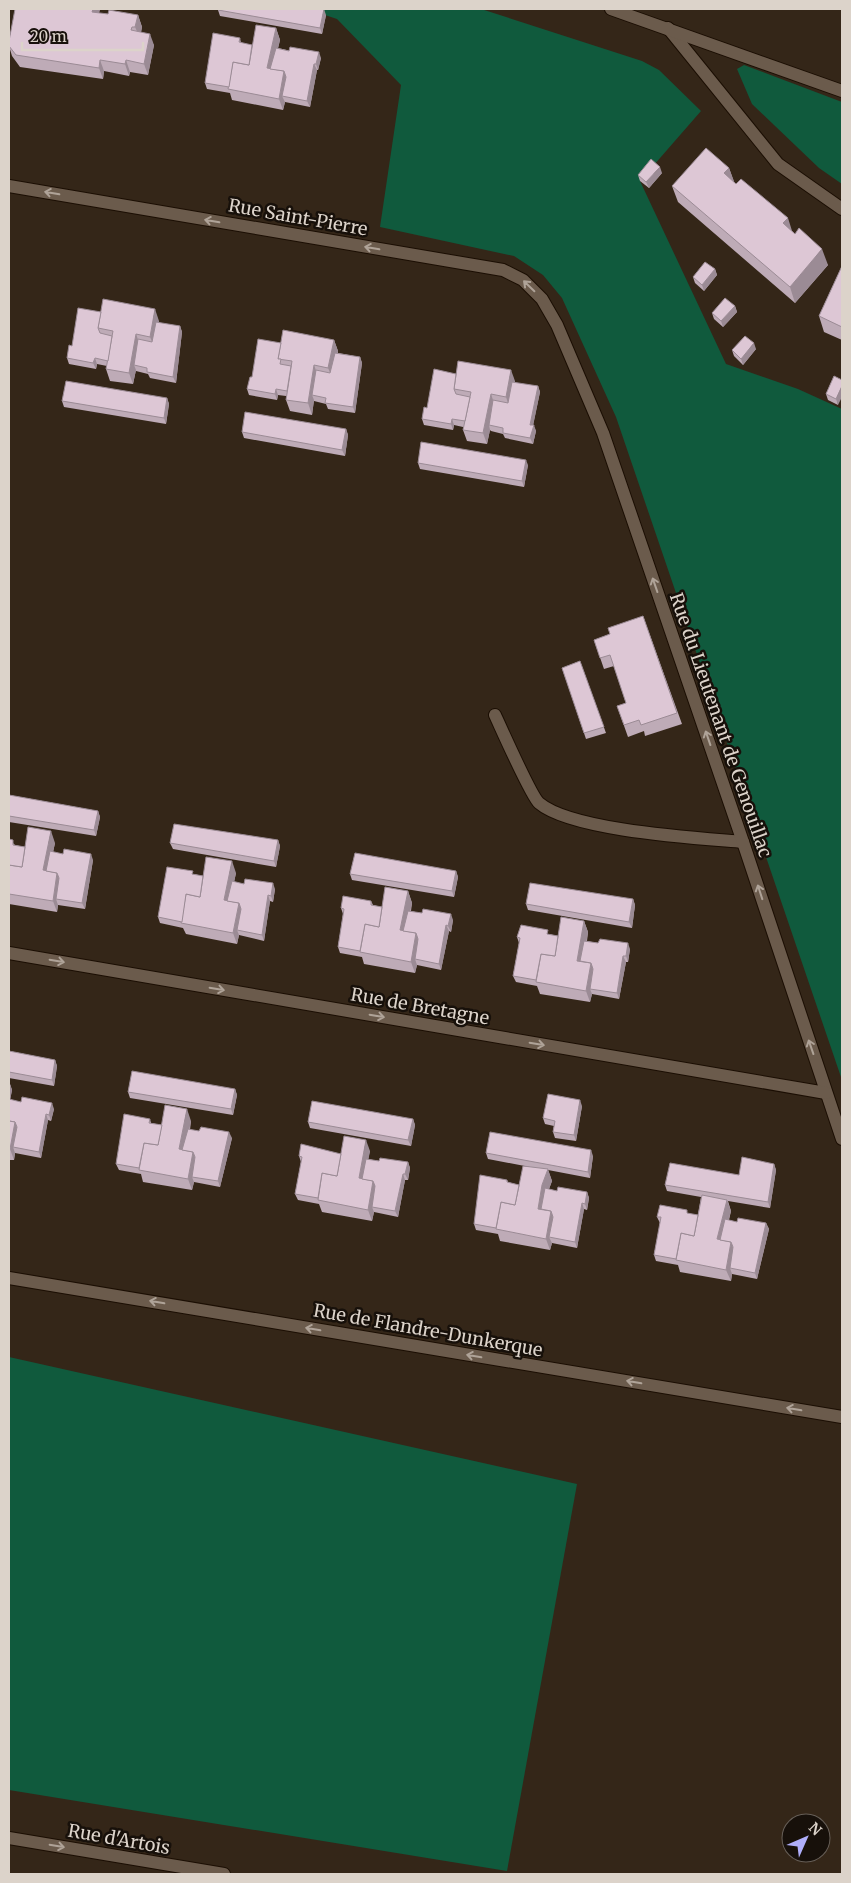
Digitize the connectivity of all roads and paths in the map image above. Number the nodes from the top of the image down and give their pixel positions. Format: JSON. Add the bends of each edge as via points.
{"nodes":[{"id":1,"x":611,"y":9,"type":"edge"},
{"id":2,"x":668,"y":28,"type":"junction"},
{"id":3,"x":842,"y":91,"type":"edge"},
{"id":4,"x":9,"y":186,"type":"edge"},
{"id":5,"x":842,"y":209,"type":"edge"},
{"id":6,"x":557,"y":325,"type":"joint"},
{"id":7,"x":495,"y":715,"type":"dead end"},
{"id":8,"x":743,"y":842,"type":"junction"},
{"id":9,"x":9,"y":953,"type":"edge"},
{"id":10,"x":826,"y":1093,"type":"junction"},
{"id":11,"x":842,"y":1139,"type":"edge"},
{"id":12,"x":9,"y":1278,"type":"edge"},
{"id":13,"x":842,"y":1417,"type":"edge"},
{"id":14,"x":9,"y":1838,"type":"edge"},
{"id":15,"x":224,"y":1874,"type":"edge"}],
"edges":[{"from":1,"to":2,"type":"street"},
{"from":2,"to":3,"type":"street"},
{"from":2,"to":5,"type":"street","via":[[778,164]]},
{"from":6,"to":4,"type":"street","name":"Rue Saint-Pierre","one_way":true,"via":[[542,299],[523,280],[503,270]]},
{"from":8,"to":6,"type":"street","name":"Rue du Lieutenant de Genouillac","one_way":true,"via":[[603,433]]},
{"from":7,"to":8,"type":"street","via":[[538,803],[562,817],[648,833]]},
{"from":10,"to":8,"type":"street","name":"Rue du Lieutenant de Genouillac","one_way":true},
{"from":9,"to":10,"type":"street","name":"Rue de Bretagne","one_way":true},
{"from":10,"to":11,"type":"street","name":"Rue du Lieutenant de Genouillac"},
{"from":13,"to":12,"type":"street","name":"Rue de Flandre-Dunkerque","one_way":true},
{"from":14,"to":15,"type":"street","name":"Rue d'Artois","one_way":true}]}
